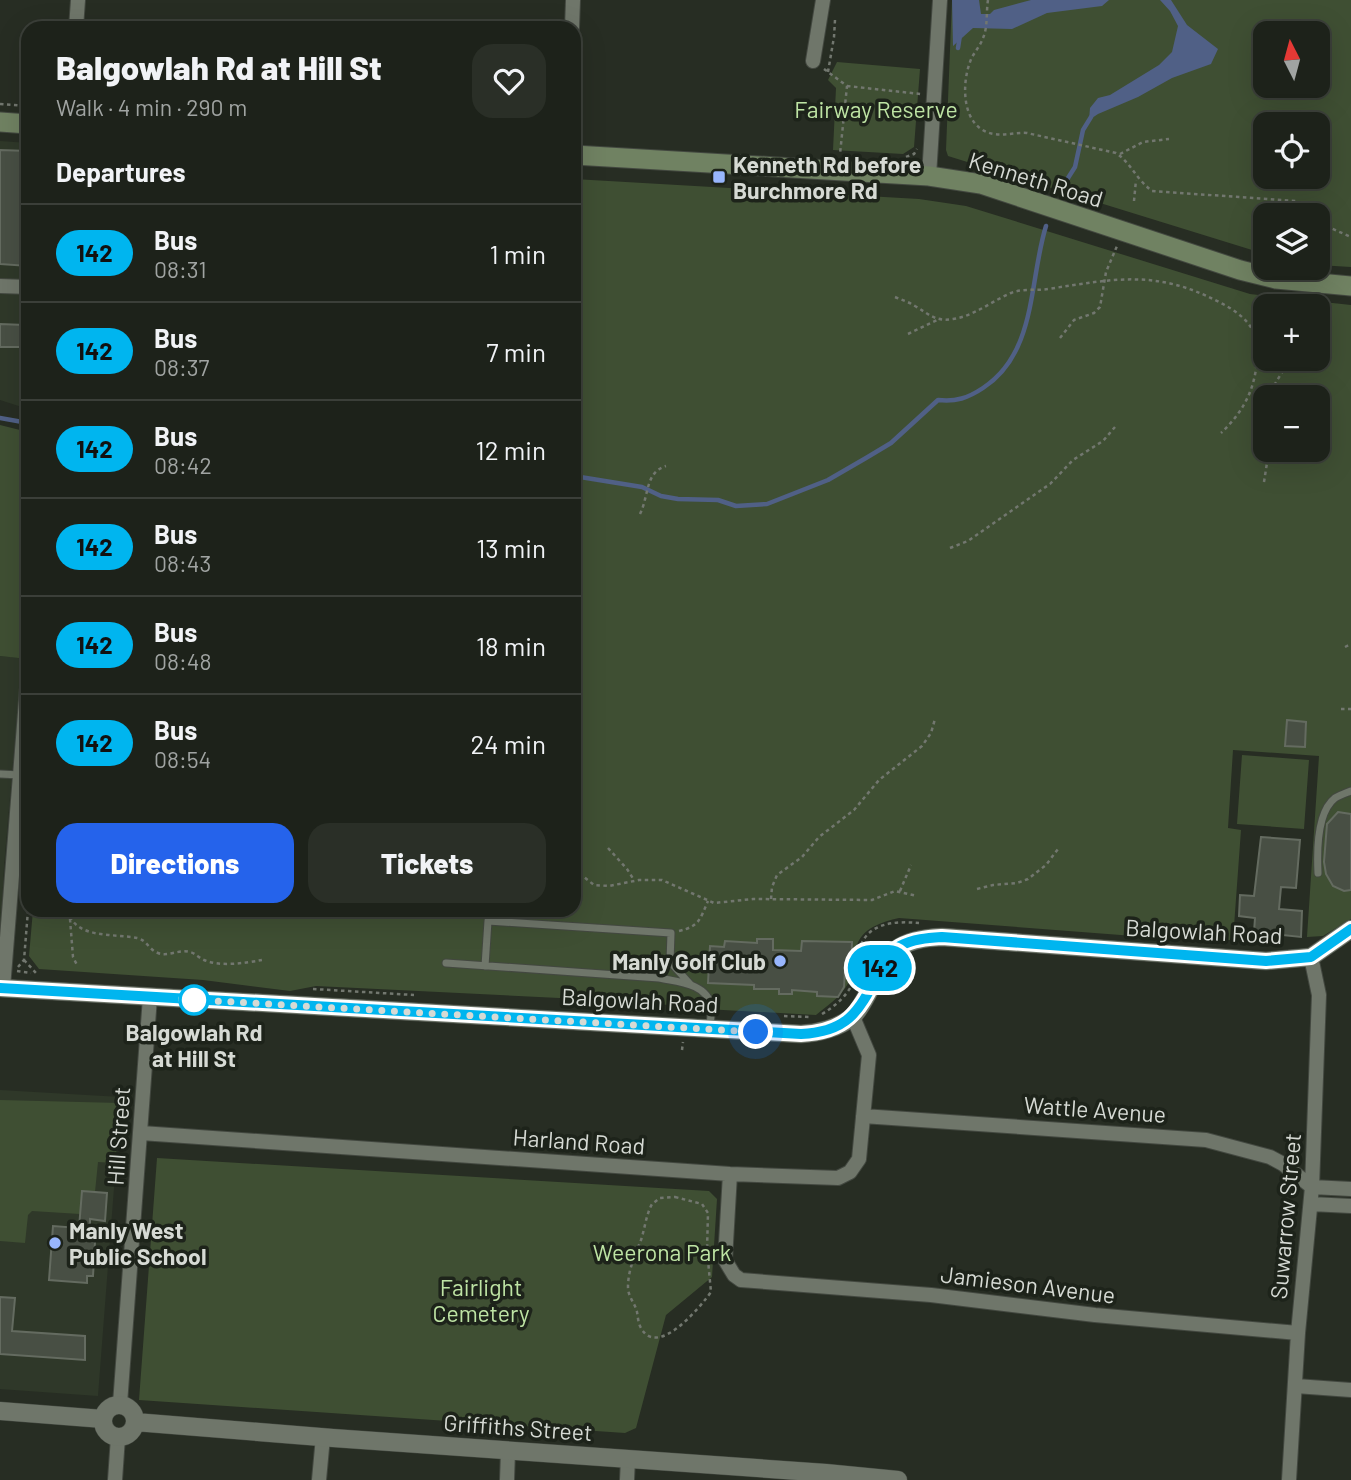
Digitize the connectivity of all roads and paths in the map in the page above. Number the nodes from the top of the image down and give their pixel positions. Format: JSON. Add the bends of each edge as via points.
{"nodes":[{"id":1,"x":78,"y":0,"type":"edge"},
{"id":2,"x":573,"y":0,"type":"edge"},
{"id":3,"x":823,"y":0,"type":"edge"},
{"id":4,"x":940,"y":0,"type":"edge"},
{"id":5,"x":988,"y":0,"type":"edge"},
{"id":6,"x":835,"y":19,"type":"dead end"},
{"id":7,"x":76,"y":21,"type":"edge"},
{"id":8,"x":572,"y":21,"type":"edge"},
{"id":9,"x":813,"y":61,"type":"joint"},
{"id":10,"x":828,"y":72,"type":"junction"},
{"id":11,"x":847,"y":86,"type":"junction"},
{"id":12,"x":925,"y":94,"type":"dead end"},
{"id":13,"x":0,"y":104,"type":"edge"},
{"id":14,"x":21,"y":106,"type":"edge"},
{"id":15,"x":0,"y":122,"type":"edge"},
{"id":16,"x":21,"y":124,"type":"edge"},
{"id":17,"x":1169,"y":139,"type":"dead end"},
{"id":18,"x":840,"y":154,"type":"dead end"},
{"id":19,"x":581,"y":155,"type":"edge"},
{"id":20,"x":1119,"y":155,"type":"junction"},
{"id":21,"x":929,"y":176,"type":"junction"},
{"id":22,"x":1136,"y":177,"type":"junction"},
{"id":23,"x":1134,"y":201,"type":"dead end"},
{"id":24,"x":1301,"y":203,"type":"edge"},
{"id":25,"x":1330,"y":227,"type":"edge"},
{"id":26,"x":1351,"y":237,"type":"edge"},
{"id":27,"x":1117,"y":246,"type":"dead end"},
{"id":28,"x":1105,"y":281,"type":"junction"},
{"id":29,"x":0,"y":286,"type":"edge"},
{"id":30,"x":1351,"y":286,"type":"edge"},
{"id":31,"x":21,"y":288,"type":"edge"},
{"id":32,"x":895,"y":297,"type":"dead end"},
{"id":33,"x":937,"y":320,"type":"junction"},
{"id":34,"x":908,"y":334,"type":"dead end"},
{"id":35,"x":1060,"y":338,"type":"dead end"},
{"id":36,"x":1115,"y":426,"type":"dead end"},
{"id":37,"x":1221,"y":433,"type":"dead end"},
{"id":38,"x":1267,"y":462,"type":"edge"},
{"id":39,"x":666,"y":466,"type":"dead end"},
{"id":40,"x":1264,"y":482,"type":"dead end"},
{"id":41,"x":640,"y":514,"type":"dead end"},
{"id":42,"x":950,"y":548,"type":"dead end"},
{"id":43,"x":1351,"y":645,"type":"edge"},
{"id":44,"x":1345,"y":647,"type":"dead end"},
{"id":45,"x":1340,"y":709,"type":"dead end"},
{"id":46,"x":1351,"y":709,"type":"edge"},
{"id":47,"x":934,"y":719,"type":"dead end"},
{"id":48,"x":0,"y":774,"type":"edge"},
{"id":49,"x":21,"y":775,"type":"joint"},
{"id":50,"x":1351,"y":791,"type":"edge"},
{"id":51,"x":608,"y":848,"type":"dead end"},
{"id":52,"x":1058,"y":849,"type":"dead end"},
{"id":53,"x":911,"y":865,"type":"dead end"},
{"id":54,"x":1318,"y":873,"type":"dead end"},
{"id":55,"x":581,"y":875,"type":"edge"},
{"id":56,"x":634,"y":880,"type":"junction"},
{"id":57,"x":977,"y":889,"type":"dead end"},
{"id":58,"x":900,"y":891,"type":"junction"},
{"id":59,"x":918,"y":896,"type":"dead end"},
{"id":60,"x":771,"y":900,"type":"junction"},
{"id":61,"x":708,"y":901,"type":"junction"},
{"id":62,"x":27,"y":917,"type":"edge"},
{"id":63,"x":70,"y":919,"type":"joint"},
{"id":64,"x":1351,"y":929,"type":"edge"},
{"id":65,"x":671,"y":933,"type":"junction"},
{"id":66,"x":1311,"y":957,"type":"junction"},
{"id":67,"x":262,"y":960,"type":"dead end"},
{"id":68,"x":446,"y":963,"type":"dead end"},
{"id":69,"x":77,"y":965,"type":"dead end"},
{"id":70,"x":485,"y":966,"type":"junction"},
{"id":71,"x":36,"y":974,"type":"dead end"},
{"id":72,"x":692,"y":985,"type":"junction"},
{"id":73,"x":2,"y":988,"type":"edge"},
{"id":74,"x":150,"y":997,"type":"junction"},
{"id":75,"x":853,"y":1017,"type":"junction"},
{"id":76,"x":710,"y":1029,"type":"junction"},
{"id":77,"x":863,"y":1116,"type":"junction"},
{"id":78,"x":141,"y":1133,"type":"junction"},
{"id":79,"x":730,"y":1174,"type":"junction"},
{"id":80,"x":1312,"y":1187,"type":"junction"},
{"id":81,"x":1351,"y":1189,"type":"edge"},
{"id":82,"x":1311,"y":1204,"type":"junction"},
{"id":83,"x":1351,"y":1206,"type":"edge"},
{"id":84,"x":1298,"y":1333,"type":"junction"},
{"id":85,"x":671,"y":1334,"type":"joint"},
{"id":86,"x":1296,"y":1386,"type":"junction"},
{"id":87,"x":1351,"y":1390,"type":"edge"},
{"id":88,"x":120,"y":1404,"type":"junction"},
{"id":89,"x":0,"y":1411,"type":"edge"},
{"id":90,"x":103,"y":1419,"type":"junction"},
{"id":91,"x":135,"y":1422,"type":"junction"},
{"id":92,"x":118,"y":1437,"type":"junction"},
{"id":93,"x":323,"y":1437,"type":"junction"},
{"id":94,"x":508,"y":1451,"type":"junction"},
{"id":95,"x":628,"y":1458,"type":"junction"},
{"id":96,"x":826,"y":1476,"type":"edge"},
{"id":97,"x":115,"y":1480,"type":"edge"},
{"id":98,"x":319,"y":1480,"type":"edge"},
{"id":99,"x":507,"y":1480,"type":"edge"},
{"id":100,"x":627,"y":1480,"type":"edge"},
{"id":101,"x":898,"y":1480,"type":"edge"},
{"id":102,"x":1289,"y":1480,"type":"edge"}],
"edges":[{"from":1,"to":7,"type":"street"},
{"from":2,"to":8,"type":"street"},
{"from":3,"to":9,"type":"street"},
{"from":4,"to":21,"type":"street"},
{"from":5,"to":20,"type":"path","via":[[982,41],[968,66],[971,121],[994,134],[1027,133]]},
{"from":6,"to":10,"type":"path"},
{"from":9,"to":10,"type":"path"},
{"from":10,"to":11,"type":"path"},
{"from":11,"to":12,"type":"path"},
{"from":11,"to":18,"type":"path"},
{"from":13,"to":14,"type":"path"},
{"from":15,"to":16,"type":"main road"},
{"from":17,"to":20,"type":"path","via":[[1143,142]]},
{"from":19,"to":21,"type":"main road","name":"Kenneth Road"},
{"from":20,"to":22,"type":"path"},
{"from":21,"to":30,"type":"main road","name":"Kenneth Road","via":[[981,184],[1240,270],[1276,279]]},
{"from":22,"to":23,"type":"path"},
{"from":22,"to":24,"type":"path","via":[[1152,191]]},
{"from":25,"to":26,"type":"path"},
{"from":27,"to":28,"type":"path"},
{"from":28,"to":33,"type":"path","via":[[1027,289],[955,319]]},
{"from":28,"to":35,"type":"path","via":[[1100,307],[1074,320]]},
{"from":28,"to":37,"type":"path","via":[[1140,278],[1175,284],[1222,303],[1246,321],[1258,344],[1253,388]]},
{"from":29,"to":31,"type":"street"},
{"from":32,"to":33,"type":"path"},
{"from":33,"to":34,"type":"path"},
{"from":36,"to":42,"type":"path","via":[[1050,484],[968,541]]},
{"from":38,"to":40,"type":"path"},
{"from":39,"to":41,"type":"path","via":[[651,475]]},
{"from":43,"to":44,"type":"path"},
{"from":45,"to":46,"type":"path"},
{"from":47,"to":60,"type":"path","via":[[931,733],[916,751],[777,875]]},
{"from":48,"to":49,"type":"lane"},
{"from":49,"to":73,"type":"street"},
{"from":50,"to":54,"type":"lane","via":[[1337,796],[1324,817],[1317,844]]},
{"from":51,"to":56,"type":"path"},
{"from":52,"to":57,"type":"path","via":[[1028,879]]},
{"from":53,"to":58,"type":"path"},
{"from":55,"to":56,"type":"path","via":[[594,885]]},
{"from":56,"to":61,"type":"path","via":[[662,880]]},
{"from":58,"to":59,"type":"path"},
{"from":58,"to":60,"type":"path","via":[[872,900]]},
{"from":60,"to":61,"type":"path"},
{"from":61,"to":65,"type":"path","via":[[701,920],[692,928]]},
{"from":62,"to":71,"type":"path","via":[[24,960]]},
{"from":63,"to":67,"type":"path","via":[[88,931],[144,940],[159,954],[189,951],[223,963]]},
{"from":63,"to":69,"type":"path"},
{"from":64,"to":66,"type":"street","name":"Balgowlah Road"},
{"from":65,"to":70,"type":"lane","via":[[488,921]]},
{"from":65,"to":72,"type":"lane","via":[[670,962]]},
{"from":66,"to":75,"type":"street","name":"Balgowlah Road","via":[[1241,960],[925,939],[899,947],[887,957]]},
{"from":66,"to":80,"type":"street","name":"Suwarrow Street","via":[[1320,995]]},
{"from":68,"to":70,"type":"lane"},
{"from":70,"to":72,"type":"lane","via":[[659,978]]},
{"from":72,"to":76,"type":"lane","via":[[704,992],[711,1004]]},
{"from":73,"to":74,"type":"street","name":"Balgowlah Road"},
{"from":74,"to":76,"type":"street","name":"Balgowlah Road"},
{"from":74,"to":78,"type":"street","name":"Hill Street"},
{"from":75,"to":76,"type":"street","name":"Balgowlah Road","via":[[811,1034]]},
{"from":75,"to":77,"type":"street","name":"Harland Road","via":[[869,1055]]},
{"from":77,"to":79,"type":"street","name":"Harland Road","via":[[859,1159],[845,1176]]},
{"from":77,"to":80,"type":"street","name":"Wattle Avenue","via":[[1206,1140],[1270,1157]]},
{"from":78,"to":79,"type":"street","name":"Harland Road"},
{"from":78,"to":88,"type":"street","name":"Hill Street"},
{"from":79,"to":84,"type":"street","name":"Jamieson Avenue","via":[[725,1260],[734,1275],[752,1282],[932,1295]]},
{"from":80,"to":81,"type":"street"},
{"from":80,"to":82,"type":"street","name":"Suwarrow Street"},
{"from":82,"to":83,"type":"street"},
{"from":82,"to":84,"type":"street","name":"Suwarrow Street"},
{"from":84,"to":86,"type":"street","name":"Suwarrow Street"},
{"from":85,"to":85,"type":"path","via":[[655,1337],[640,1328],[628,1290],[633,1258],[652,1204],[675,1197],[702,1204],[708,1213],[712,1282],[706,1299]]},
{"from":86,"to":87,"type":"street"},
{"from":86,"to":102,"type":"street","name":"Suwarrow Street"},
{"from":88,"to":90,"type":"street","via":[[107,1410]]},
{"from":88,"to":91,"type":"street","via":[[133,1412]]},
{"from":89,"to":90,"type":"street"},
{"from":90,"to":92,"type":"street","via":[[108,1433]]},
{"from":91,"to":92,"type":"street","via":[[128,1434]]},
{"from":91,"to":93,"type":"street","name":"Griffiths Street"},
{"from":92,"to":97,"type":"street"},
{"from":93,"to":94,"type":"street","name":"Griffiths Street"},
{"from":93,"to":98,"type":"street"},
{"from":94,"to":95,"type":"street","name":"Griffiths Street"},
{"from":94,"to":99,"type":"street"},
{"from":95,"to":96,"type":"street","name":"Griffiths Street"},
{"from":95,"to":100,"type":"street"},
{"from":96,"to":101,"type":"street","name":"Griffiths Street"}]}
